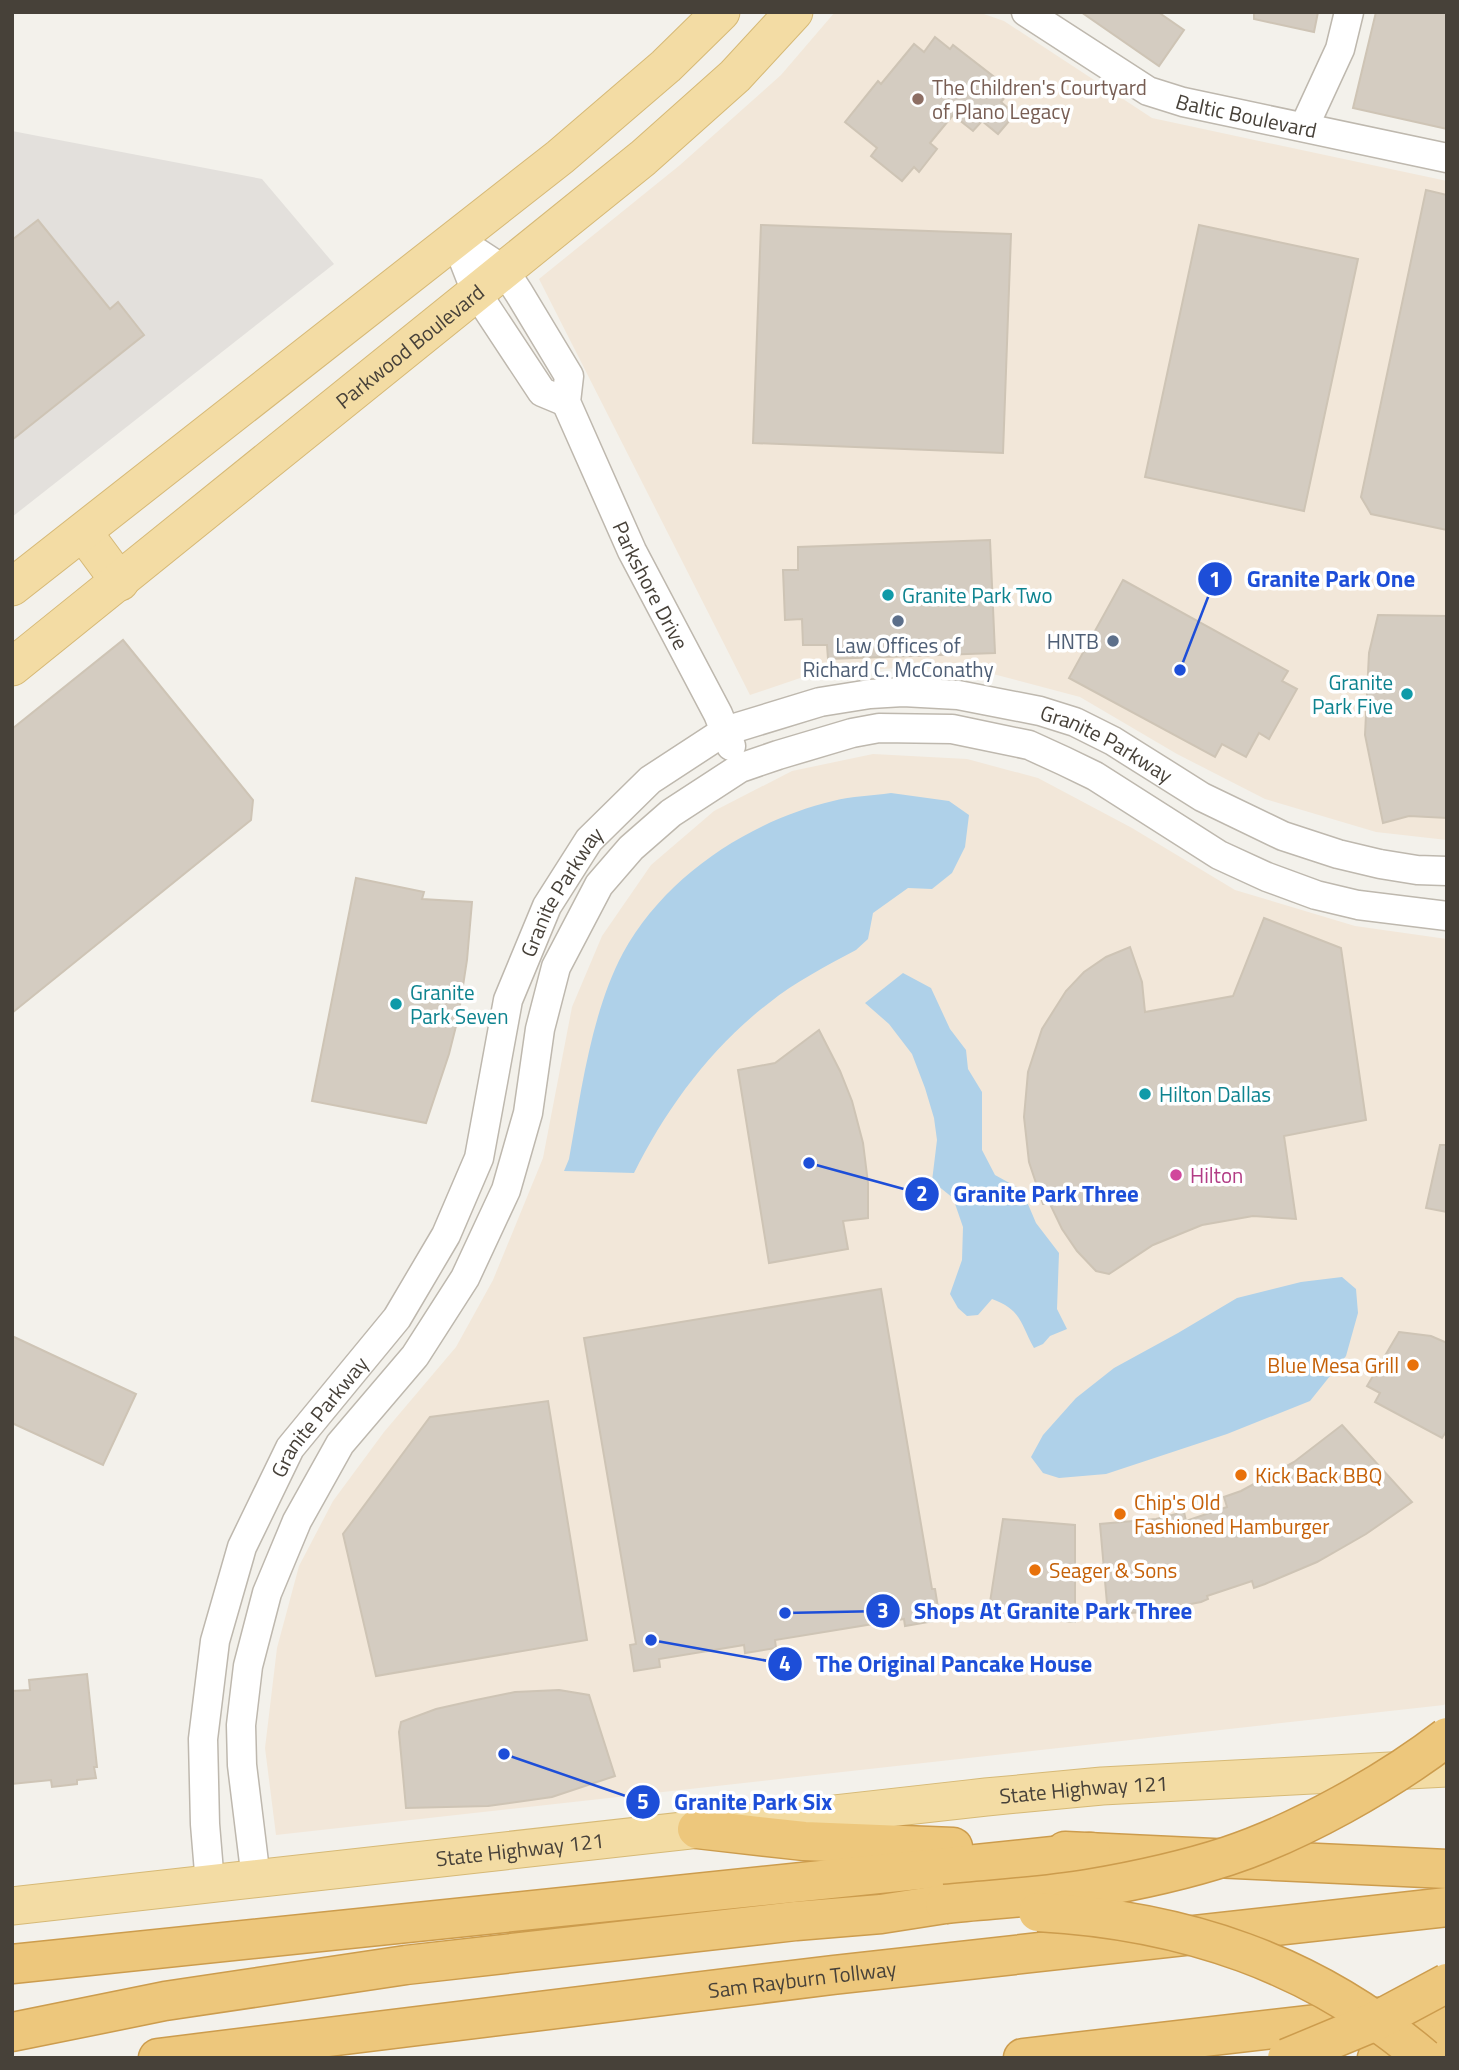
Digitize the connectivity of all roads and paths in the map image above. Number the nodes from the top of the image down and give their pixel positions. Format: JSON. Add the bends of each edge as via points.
{"nodes":[{"id":1,"x":721,"y":12,"type":"edge"},
{"id":2,"x":794,"y":12,"type":"edge"},
{"id":3,"x":1026,"y":12,"type":"edge"},
{"id":4,"x":1349,"y":12,"type":"edge"},
{"id":5,"x":1304,"y":127,"type":"junction"},
{"id":6,"x":1447,"y":158,"type":"edge"},
{"id":7,"x":455,"y":238,"type":"junction"},
{"id":8,"x":490,"y":281,"type":"junction"},
{"id":9,"x":83,"y":532,"type":"junction"},
{"id":10,"x":120,"y":582,"type":"junction"},
{"id":11,"x":12,"y":587,"type":"edge"},
{"id":12,"x":12,"y":667,"type":"edge"},
{"id":13,"x":1040,"y":711,"type":"junction"},
{"id":14,"x":725,"y":731,"type":"junction"},
{"id":15,"x":1029,"y":745,"type":"junction"},
{"id":16,"x":740,"y":768,"type":"junction"},
{"id":17,"x":1283,"y":836,"type":"junction"},
{"id":18,"x":1447,"y":871,"type":"edge"},
{"id":19,"x":1268,"y":877,"type":"junction"},
{"id":20,"x":1447,"y":916,"type":"edge"},
{"id":21,"x":466,"y":1189,"type":"junction"},
{"id":22,"x":498,"y":1207,"type":"junction"},
{"id":23,"x":233,"y":1578,"type":"junction"},
{"id":24,"x":267,"y":1594,"type":"junction"},
{"id":25,"x":1447,"y":1737,"type":"edge"},
{"id":26,"x":1447,"y":1768,"type":"edge"},
{"id":27,"x":697,"y":1829,"type":"junction"},
{"id":28,"x":1091,"y":1852,"type":"junction"},
{"id":29,"x":1447,"y":1868,"type":"edge"},
{"id":30,"x":256,"y":1879,"type":"junction"},
{"id":31,"x":210,"y":1884,"type":"junction"},
{"id":32,"x":945,"y":1904,"type":"junction"},
{"id":33,"x":12,"y":1906,"type":"edge"},
{"id":34,"x":1447,"y":1907,"type":"edge"},
{"id":35,"x":12,"y":1964,"type":"edge"},
{"id":36,"x":406,"y":1965,"type":"junction"},
{"id":37,"x":1447,"y":1983,"type":"edge"},
{"id":38,"x":12,"y":1988,"type":"edge"},
{"id":39,"x":1447,"y":2009,"type":"edge"},
{"id":40,"x":12,"y":2032,"type":"edge"},
{"id":41,"x":1431,"y":2049,"type":"edge"},
{"id":42,"x":158,"y":2058,"type":"edge"},
{"id":43,"x":1023,"y":2058,"type":"edge"},
{"id":44,"x":1287,"y":2058,"type":"edge"},
{"id":45,"x":1377,"y":2058,"type":"edge"}],
"edges":[{"from":1,"to":7,"type":"main road","via":[[560,157]]},
{"from":2,"to":8,"type":"main road","name":"Parkwood Boulevard","via":[[703,107]]},
{"from":3,"to":5,"type":"street","name":"Baltic Boulevard","via":[[1148,90],[1183,102]]},
{"from":4,"to":5,"type":"street","via":[[1340,49]]},
{"from":5,"to":6,"type":"street","name":"Baltic Boulevard"},
{"from":7,"to":8,"type":"street","name":"Parkshore Drive"},
{"from":7,"to":9,"type":"main road"},
{"from":8,"to":10,"type":"main road","name":"Parkwood Boulevard"},
{"from":8,"to":14,"type":"street","name":"Parkshore Drive","via":[[569,376],[566,402],[632,551]]},
{"from":9,"to":10,"type":"main road"},
{"from":9,"to":11,"type":"main road"},
{"from":10,"to":12,"type":"main road","name":"Parkwood Boulevard"},
{"from":13,"to":14,"type":"street","name":"Granite Parkway","via":[[958,695],[870,694],[820,702]]},
{"from":13,"to":15,"type":"street"},
{"from":13,"to":17,"type":"street","name":"Granite Parkway","via":[[1113,741],[1202,797]]},
{"from":14,"to":16,"type":"street","name":"Parkshore Drive"},
{"from":14,"to":21,"type":"street","name":"Granite Parkway","via":[[650,780],[589,840],[547,906],[508,1000],[479,1158]]},
{"from":15,"to":16,"type":"street","name":"Granite Parkway","via":[[952,729],[879,728]]},
{"from":15,"to":19,"type":"street","name":"Granite Parkway","via":[[1096,776],[1219,855]]},
{"from":16,"to":22,"type":"street","name":"Granite Parkway","via":[[671,813],[631,848],[599,885],[556,967],[540,1029],[528,1113]]},
{"from":17,"to":18,"type":"street","name":"Granite Parkway","via":[[1380,864]]},
{"from":17,"to":19,"type":"street"},
{"from":19,"to":20,"type":"street","name":"Granite Parkway","via":[[1358,905]]},
{"from":21,"to":22,"type":"street"},
{"from":21,"to":23,"type":"street","name":"Granite Parkway","via":[[446,1235],[397,1318],[290,1448],[242,1547]]},
{"from":22,"to":24,"type":"street","name":"Granite Parkway","via":[[465,1278],[415,1356],[340,1444],[297,1521]]},
{"from":23,"to":24,"type":"street"},
{"from":23,"to":31,"type":"street","name":"Granite Parkway","via":[[215,1641],[203,1739]]},
{"from":24,"to":30,"type":"street","name":"Granite Parkway","via":[[248,1666],[241,1725]]},
{"from":25,"to":32,"type":"highway","bridge":true,"via":[[1350,1800],[1231,1855],[1084,1889]]},
{"from":26,"to":27,"type":"main road","name":"State Highway 121","via":[[1102,1786]]},
{"from":27,"to":28,"type":"highway","via":[[804,1841]]},
{"from":27,"to":30,"type":"main road","name":"State Highway 121"},
{"from":28,"to":29,"type":"highway"},
{"from":28,"to":35,"type":"highway"},
{"from":30,"to":31,"type":"main road","name":"State Highway 121"},
{"from":31,"to":33,"type":"main road","name":"State Highway 121"},
{"from":32,"to":36,"type":"highway"},
{"from":32,"to":41,"type":"highway","bridge":true,"via":[[1125,1920],[1222,1944],[1322,1986]]},
{"from":34,"to":42,"type":"highway","name":"Sam Rayburn Tollway","via":[[833,1975]]},
{"from":36,"to":38,"type":"highway","via":[[152,1972]]},
{"from":36,"to":40,"type":"highway","via":[[215,1993]]},
{"from":37,"to":44,"type":"highway","bridge":true,"via":[[1376,2021]]},
{"from":39,"to":43,"type":"highway"},
{"from":41,"to":45,"type":"highway"}]}
